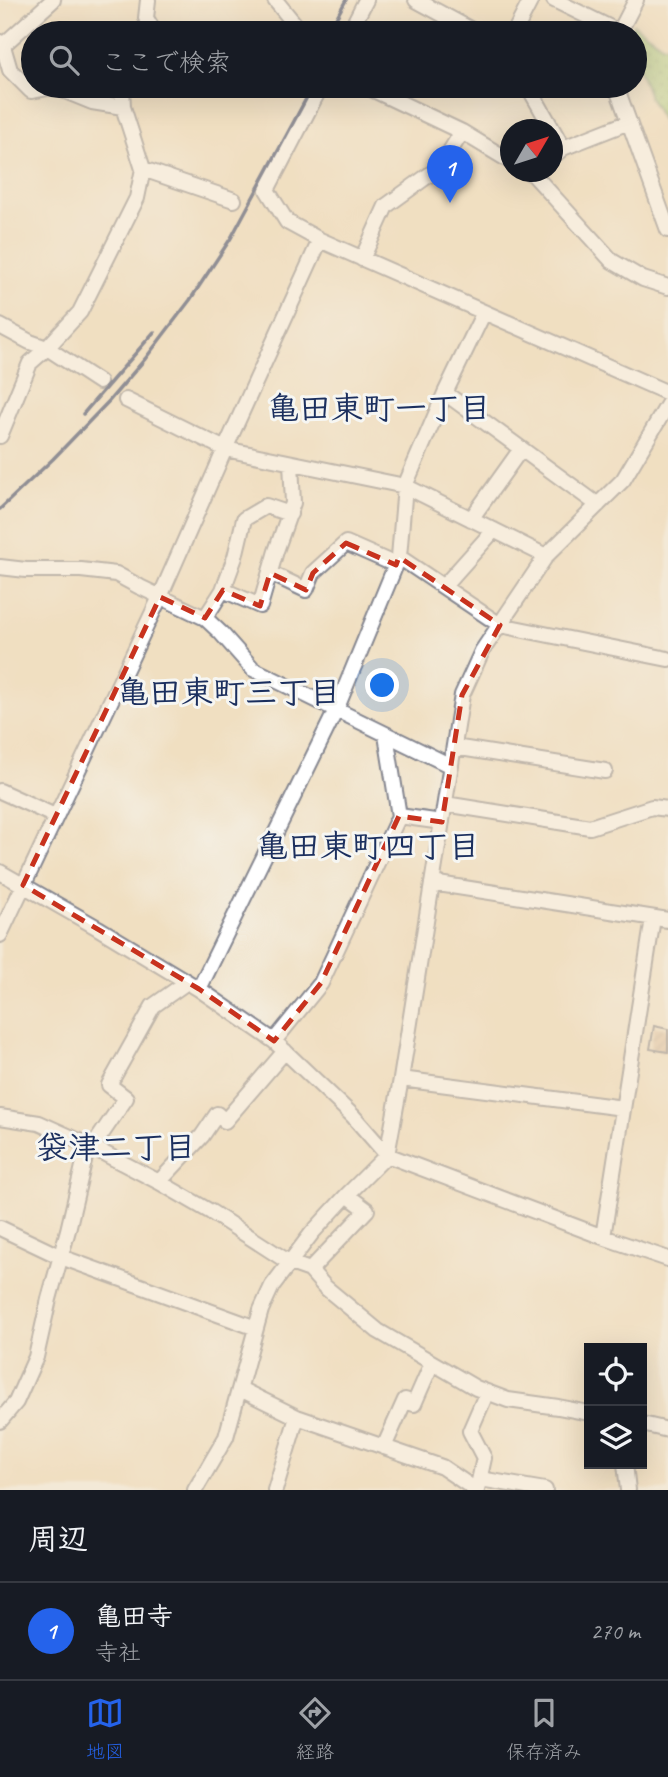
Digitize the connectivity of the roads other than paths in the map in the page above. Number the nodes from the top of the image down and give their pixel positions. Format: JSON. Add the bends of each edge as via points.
{"nodes":[{"id":1,"x":53,"y":0,"type":"edge"},
{"id":2,"x":148,"y":0,"type":"edge"},
{"id":3,"x":275,"y":0,"type":"edge"},
{"id":4,"x":366,"y":0,"type":"edge"},
{"id":5,"x":416,"y":0,"type":"edge"},
{"id":6,"x":531,"y":0,"type":"edge"},
{"id":7,"x":554,"y":0,"type":"edge"},
{"id":8,"x":636,"y":0,"type":"edge"},
{"id":9,"x":29,"y":21,"type":"edge"},
{"id":10,"x":148,"y":21,"type":"edge"},
{"id":11,"x":292,"y":21,"type":"edge"},
{"id":12,"x":355,"y":21,"type":"edge"},
{"id":13,"x":455,"y":21,"type":"edge"},
{"id":14,"x":520,"y":21,"type":"edge"},
{"id":15,"x":595,"y":21,"type":"edge"},
{"id":16,"x":625,"y":21,"type":"edge"},
{"id":17,"x":21,"y":28,"type":"edge"},
{"id":18,"x":1,"y":45,"type":"edge"},
{"id":19,"x":21,"y":81,"type":"edge"},
{"id":20,"x":81,"y":98,"type":"edge"},
{"id":21,"x":123,"y":98,"type":"edge"},
{"id":22,"x":315,"y":98,"type":"edge"},
{"id":23,"x":390,"y":98,"type":"edge"},
{"id":24,"x":533,"y":98,"type":"edge"},
{"id":25,"x":620,"y":98,"type":"edge"},
{"id":26,"x":123,"y":107,"type":"junction"},
{"id":27,"x":543,"y":119,"type":"edge"},
{"id":28,"x":629,"y":122,"type":"junction"},
{"id":29,"x":462,"y":132,"type":"junction"},
{"id":30,"x":563,"y":151,"type":"edge"},
{"id":31,"x":500,"y":155,"type":"edge"},
{"id":32,"x":143,"y":169,"type":"junction"},
{"id":33,"x":541,"y":182,"type":"edge"},
{"id":34,"x":234,"y":200,"type":"dead end"},
{"id":35,"x":668,"y":230,"type":"edge"},
{"id":36,"x":320,"y":240,"type":"junction"},
{"id":37,"x":362,"y":259,"type":"junction"},
{"id":38,"x":668,"y":288,"type":"edge"},
{"id":39,"x":484,"y":312,"type":"junction"},
{"id":40,"x":0,"y":326,"type":"edge"},
{"id":41,"x":47,"y":348,"type":"junction"},
{"id":42,"x":99,"y":382,"type":"dead end"},
{"id":43,"x":668,"y":393,"type":"edge"},
{"id":44,"x":445,"y":394,"type":"junction"},
{"id":45,"x":125,"y":400,"type":"dead end"},
{"id":46,"x":668,"y":404,"type":"edge"},
{"id":47,"x":0,"y":436,"type":"edge"},
{"id":48,"x":225,"y":449,"type":"junction"},
{"id":49,"x":522,"y":449,"type":"junction"},
{"id":50,"x":291,"y":463,"type":"junction"},
{"id":51,"x":405,"y":486,"type":"junction"},
{"id":52,"x":597,"y":505,"type":"junction"},
{"id":53,"x":289,"y":514,"type":"junction"},
{"id":54,"x":471,"y":519,"type":"junction"},
{"id":55,"x":494,"y":530,"type":"junction"},
{"id":56,"x":546,"y":556,"type":"junction"},
{"id":57,"x":398,"y":561,"type":"junction"},
{"id":58,"x":0,"y":567,"type":"edge"},
{"id":59,"x":270,"y":573,"type":"junction"},
{"id":60,"x":444,"y":586,"type":"junction"},
{"id":61,"x":223,"y":590,"type":"junction"},
{"id":62,"x":160,"y":597,"type":"junction"},
{"id":63,"x":205,"y":618,"type":"junction"},
{"id":64,"x":500,"y":625,"type":"junction"},
{"id":65,"x":668,"y":659,"type":"edge"},
{"id":66,"x":336,"y":710,"type":"junction"},
{"id":67,"x":386,"y":735,"type":"junction"},
{"id":68,"x":454,"y":747,"type":"junction"},
{"id":69,"x":451,"y":766,"type":"junction"},
{"id":70,"x":605,"y":771,"type":"dead end"},
{"id":71,"x":0,"y":791,"type":"edge"},
{"id":72,"x":445,"y":804,"type":"junction"},
{"id":73,"x":668,"y":809,"type":"edge"},
{"id":74,"x":55,"y":816,"type":"junction"},
{"id":75,"x":399,"y":816,"type":"junction"},
{"id":76,"x":442,"y":822,"type":"junction"},
{"id":77,"x":0,"y":872,"type":"edge"},
{"id":78,"x":432,"y":883,"type":"junction"},
{"id":79,"x":23,"y":885,"type":"junction"},
{"id":80,"x":653,"y":918,"type":"junction"},
{"id":81,"x":668,"y":920,"type":"edge"},
{"id":82,"x":0,"y":935,"type":"edge"},
{"id":83,"x":193,"y":986,"type":"junction"},
{"id":84,"x":274,"y":1041,"type":"junction"},
{"id":85,"x":285,"y":1051,"type":"junction"},
{"id":86,"x":401,"y":1079,"type":"junction"},
{"id":87,"x":623,"y":1108,"type":"junction"},
{"id":88,"x":0,"y":1117,"type":"edge"},
{"id":89,"x":90,"y":1146,"type":"junction"},
{"id":90,"x":387,"y":1156,"type":"junction"},
{"id":91,"x":159,"y":1182,"type":"junction"},
{"id":92,"x":347,"y":1195,"type":"junction"},
{"id":93,"x":0,"y":1228,"type":"edge"},
{"id":94,"x":603,"y":1237,"type":"junction"},
{"id":95,"x":61,"y":1257,"type":"junction"},
{"id":96,"x":668,"y":1259,"type":"edge"},
{"id":97,"x":290,"y":1263,"type":"junction"},
{"id":98,"x":310,"y":1270,"type":"junction"},
{"id":99,"x":256,"y":1328,"type":"junction"},
{"id":100,"x":432,"y":1363,"type":"junction"},
{"id":101,"x":240,"y":1389,"type":"junction"},
{"id":102,"x":487,"y":1392,"type":"junction"},
{"id":103,"x":584,"y":1412,"type":"edge"},
{"id":104,"x":297,"y":1417,"type":"junction"},
{"id":105,"x":0,"y":1421,"type":"edge"},
{"id":106,"x":647,"y":1425,"type":"edge"},
{"id":107,"x":668,"y":1430,"type":"edge"},
{"id":108,"x":384,"y":1447,"type":"junction"},
{"id":109,"x":626,"y":1469,"type":"edge"},
{"id":110,"x":478,"y":1486,"type":"edge"},
{"id":111,"x":195,"y":1490,"type":"edge"},
{"id":112,"x":275,"y":1490,"type":"edge"},
{"id":113,"x":545,"y":1490,"type":"edge"},
{"id":114,"x":628,"y":1490,"type":"edge"}],
"edges":[{"from":1,"to":9,"type":"street"},
{"from":2,"to":10,"type":"street"},
{"from":3,"to":11,"type":"street"},
{"from":4,"to":12,"type":"street"},
{"from":5,"to":13,"type":"street"},
{"from":6,"to":14,"type":"street"},
{"from":7,"to":15,"type":"street"},
{"from":8,"to":16,"type":"street"},
{"from":17,"to":18,"type":"street"},
{"from":18,"to":19,"type":"street","via":[[10,70]]},
{"from":20,"to":26,"type":"street"},
{"from":21,"to":26,"type":"street"},
{"from":22,"to":36,"type":"street","via":[[267,190],[287,222]]},
{"from":23,"to":29,"type":"street"},
{"from":24,"to":27,"type":"street"},
{"from":25,"to":28,"type":"street"},
{"from":26,"to":32,"type":"street"},
{"from":28,"to":30,"type":"street"},
{"from":28,"to":35,"type":"street"},
{"from":29,"to":31,"type":"street"},
{"from":29,"to":37,"type":"street","via":[[440,167],[386,206]]},
{"from":32,"to":34,"type":"street"},
{"from":32,"to":41,"type":"street","via":[[137,198],[80,312]]},
{"from":33,"to":38,"type":"street","via":[[612,261]]},
{"from":36,"to":37,"type":"street"},
{"from":36,"to":48,"type":"street"},
{"from":37,"to":39,"type":"street"},
{"from":39,"to":43,"type":"street"},
{"from":39,"to":44,"type":"street"},
{"from":40,"to":41,"type":"street"},
{"from":41,"to":42,"type":"street"},
{"from":41,"to":47,"type":"street","via":[[30,363]]},
{"from":44,"to":49,"type":"street"},
{"from":44,"to":51,"type":"street"},
{"from":45,"to":48,"type":"street"},
{"from":46,"to":52,"type":"street","via":[[623,480]]},
{"from":48,"to":50,"type":"street"},
{"from":48,"to":62,"type":"street"},
{"from":49,"to":52,"type":"street"},
{"from":49,"to":54,"type":"street"},
{"from":50,"to":51,"type":"street"},
{"from":50,"to":53,"type":"street","via":[[293,503]]},
{"from":51,"to":54,"type":"street"},
{"from":51,"to":57,"type":"street"},
{"from":52,"to":56,"type":"street"},
{"from":53,"to":59,"type":"street"},
{"from":53,"to":61,"type":"street","via":[[266,506],[244,519]]},
{"from":54,"to":55,"type":"street"},
{"from":55,"to":56,"type":"street"},
{"from":55,"to":60,"type":"street"},
{"from":56,"to":64,"type":"street"},
{"from":57,"to":59,"type":"street","via":[[346,543],[313,573],[306,590]]},
{"from":57,"to":60,"type":"street"},
{"from":57,"to":66,"type":"street"},
{"from":58,"to":62,"type":"street","via":[[116,574]]},
{"from":59,"to":61,"type":"street","via":[[260,606]]},
{"from":60,"to":64,"type":"street"},
{"from":61,"to":63,"type":"street"},
{"from":62,"to":63,"type":"street"},
{"from":62,"to":74,"type":"street"},
{"from":63,"to":66,"type":"street","via":[[253,669]]},
{"from":64,"to":65,"type":"street"},
{"from":64,"to":68,"type":"street","via":[[462,695]]},
{"from":66,"to":67,"type":"street"},
{"from":66,"to":83,"type":"street"},
{"from":67,"to":69,"type":"street"},
{"from":67,"to":75,"type":"street"},
{"from":68,"to":69,"type":"street"},
{"from":68,"to":70,"type":"street"},
{"from":69,"to":72,"type":"street"},
{"from":71,"to":74,"type":"street"},
{"from":72,"to":73,"type":"street","via":[[590,827],[652,807]]},
{"from":72,"to":76,"type":"street"},
{"from":74,"to":79,"type":"street"},
{"from":75,"to":76,"type":"street"},
{"from":75,"to":84,"type":"street","via":[[321,983]]},
{"from":76,"to":78,"type":"street"},
{"from":77,"to":79,"type":"street"},
{"from":78,"to":80,"type":"street"},
{"from":78,"to":86,"type":"street"},
{"from":79,"to":82,"type":"street"},
{"from":79,"to":83,"type":"street"},
{"from":80,"to":81,"type":"street"},
{"from":80,"to":87,"type":"street"},
{"from":83,"to":84,"type":"street"},
{"from":83,"to":89,"type":"street","via":[[153,1006],[109,1085],[126,1098]]},
{"from":84,"to":85,"type":"street"},
{"from":85,"to":90,"type":"street","via":[[354,1116]]},
{"from":85,"to":91,"type":"street","via":[[225,1121],[217,1114]]},
{"from":86,"to":87,"type":"street"},
{"from":86,"to":90,"type":"street"},
{"from":87,"to":94,"type":"street"},
{"from":88,"to":89,"type":"street","via":[[38,1123]]},
{"from":89,"to":91,"type":"street"},
{"from":89,"to":95,"type":"street"},
{"from":90,"to":92,"type":"street"},
{"from":90,"to":94,"type":"street"},
{"from":91,"to":97,"type":"street"},
{"from":92,"to":97,"type":"street"},
{"from":92,"to":98,"type":"street","via":[[367,1210]]},
{"from":93,"to":95,"type":"street"},
{"from":94,"to":96,"type":"street"},
{"from":95,"to":99,"type":"street"},
{"from":95,"to":105,"type":"street","via":[[36,1357],[16,1402]]},
{"from":97,"to":98,"type":"street"},
{"from":97,"to":99,"type":"street","via":[[272,1286]]},
{"from":98,"to":100,"type":"street","via":[[378,1331]]},
{"from":99,"to":101,"type":"street"},
{"from":100,"to":102,"type":"street"},
{"from":100,"to":108,"type":"street","via":[[414,1404],[405,1400]]},
{"from":101,"to":104,"type":"street"},
{"from":101,"to":111,"type":"street","via":[[226,1437]]},
{"from":102,"to":103,"type":"street","via":[[508,1400]]},
{"from":102,"to":110,"type":"street","via":[[470,1431],[484,1458]]},
{"from":104,"to":108,"type":"street"},
{"from":104,"to":112,"type":"street"},
{"from":106,"to":107,"type":"street"},
{"from":108,"to":110,"type":"street","via":[[442,1467]]},
{"from":109,"to":114,"type":"street"},
{"from":110,"to":113,"type":"street"}]}
